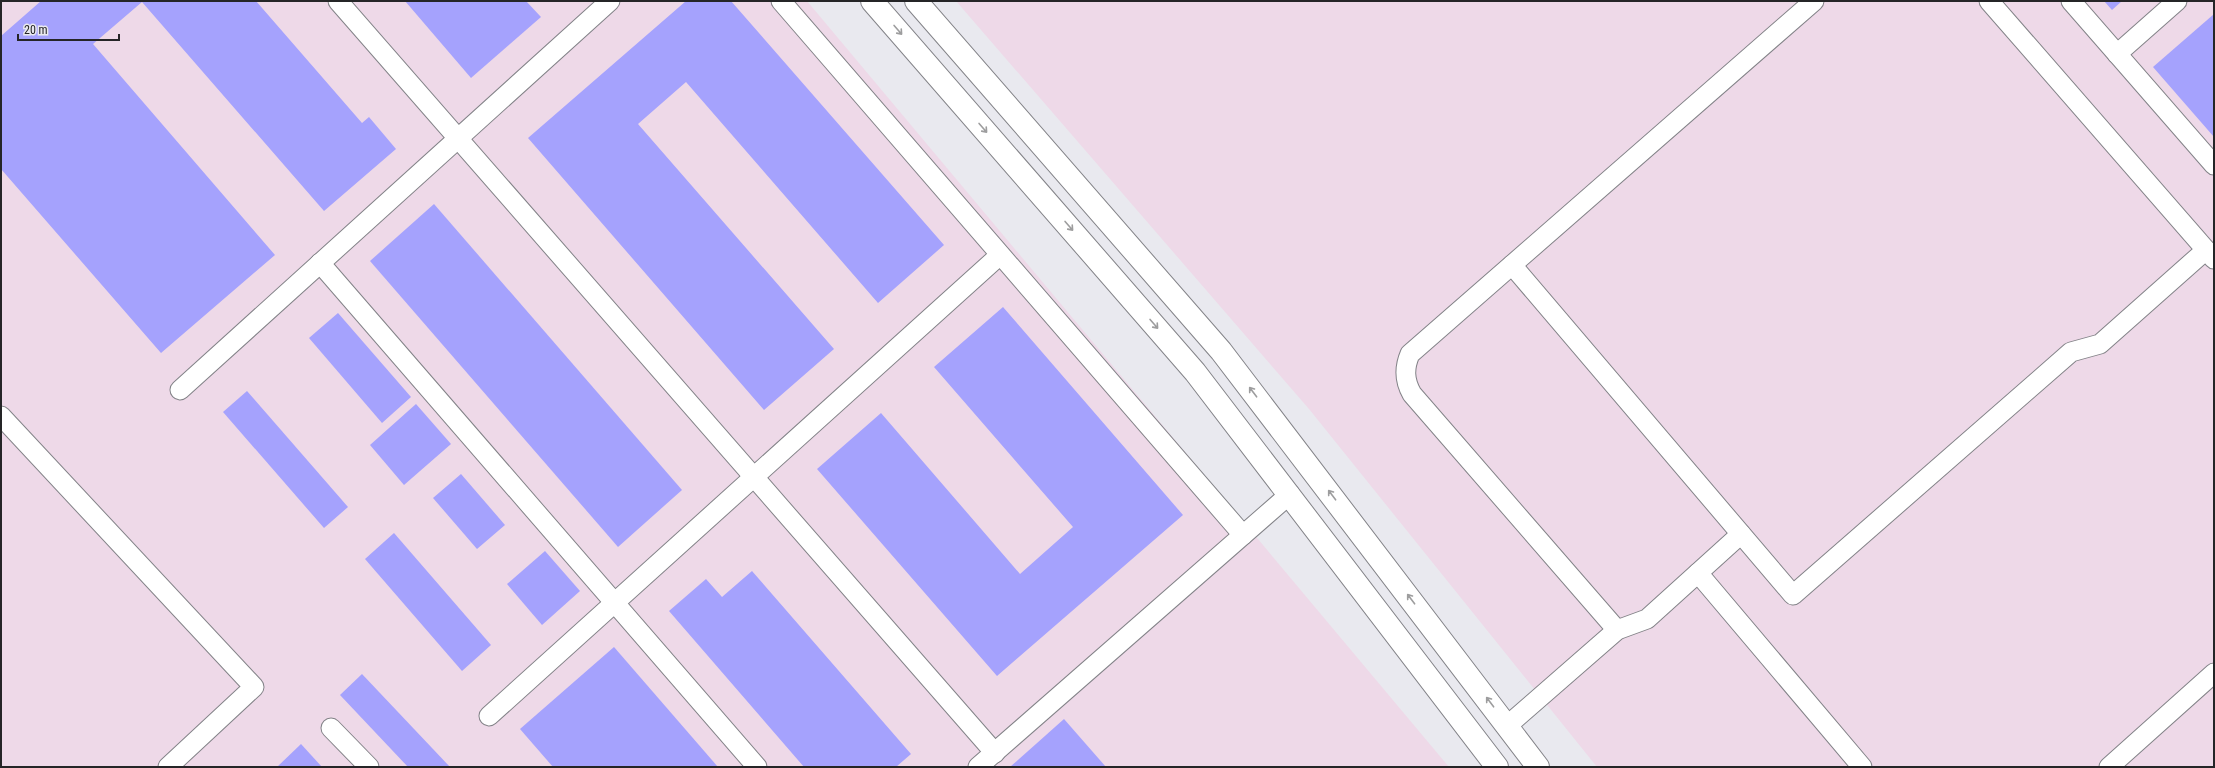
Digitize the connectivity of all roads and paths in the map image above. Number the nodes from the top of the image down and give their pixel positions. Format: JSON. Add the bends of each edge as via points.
{"nodes":[{"id":1,"x":338,"y":1,"type":"edge"},
{"id":2,"x":610,"y":1,"type":"edge"},
{"id":3,"x":781,"y":1,"type":"edge"},
{"id":4,"x":872,"y":1,"type":"edge"},
{"id":5,"x":916,"y":1,"type":"edge"},
{"id":6,"x":1814,"y":1,"type":"edge"},
{"id":7,"x":1989,"y":1,"type":"edge"},
{"id":8,"x":2071,"y":1,"type":"edge"},
{"id":9,"x":2177,"y":1,"type":"edge"},
{"id":10,"x":2117,"y":54,"type":"junction"},
{"id":11,"x":458,"y":138,"type":"junction"},
{"id":12,"x":2214,"y":165,"type":"edge"},
{"id":13,"x":2210,"y":254,"type":"edge"},
{"id":14,"x":1000,"y":255,"type":"junction"},
{"id":15,"x":320,"y":263,"type":"junction"},
{"id":16,"x":1512,"y":265,"type":"junction"},
{"id":17,"x":180,"y":390,"type":"dead end"},
{"id":18,"x":1,"y":416,"type":"edge"},
{"id":19,"x":754,"y":477,"type":"junction"},
{"id":20,"x":1290,"y":494,"type":"junction"},
{"id":21,"x":1741,"y":534,"type":"junction"},
{"id":22,"x":1243,"y":535,"type":"junction"},
{"id":23,"x":1698,"y":573,"type":"junction"},
{"id":24,"x":615,"y":603,"type":"junction"},
{"id":25,"x":1617,"y":630,"type":"junction"},
{"id":26,"x":2214,"y":673,"type":"edge"},
{"id":27,"x":489,"y":716,"type":"dead end"},
{"id":28,"x":1508,"y":726,"type":"junction"},
{"id":29,"x":331,"y":728,"type":"dead end"},
{"id":30,"x":995,"y":753,"type":"junction"},
{"id":31,"x":168,"y":767,"type":"edge"},
{"id":32,"x":369,"y":767,"type":"edge"},
{"id":33,"x":757,"y":767,"type":"edge"},
{"id":34,"x":978,"y":767,"type":"edge"},
{"id":35,"x":1497,"y":767,"type":"edge"},
{"id":36,"x":1538,"y":767,"type":"edge"},
{"id":37,"x":1862,"y":767,"type":"edge"},
{"id":38,"x":2109,"y":767,"type":"edge"}],
"edges":[{"from":1,"to":11,"type":"lane"},
{"from":2,"to":11,"type":"lane"},
{"from":3,"to":14,"type":"lane"},
{"from":4,"to":20,"type":"street","one_way":true,"via":[[1196,372]]},
{"from":28,"to":5,"type":"street","one_way":true,"via":[[1221,351]]},
{"from":6,"to":16,"type":"lane"},
{"from":7,"to":13,"type":"lane"},
{"from":8,"to":10,"type":"lane"},
{"from":9,"to":10,"type":"lane"},
{"from":10,"to":12,"type":"lane"},
{"from":11,"to":15,"type":"lane"},
{"from":11,"to":19,"type":"lane"},
{"from":13,"to":21,"type":"lane","via":[[2100,344],[2071,352],[1794,595]]},
{"from":14,"to":19,"type":"lane"},
{"from":14,"to":22,"type":"lane"},
{"from":15,"to":17,"type":"lane"},
{"from":15,"to":24,"type":"lane"},
{"from":16,"to":21,"type":"lane"},
{"from":16,"to":25,"type":"lane","via":[[1410,354],[1406,369],[1407,385],[1412,394]]},
{"from":18,"to":31,"type":"lane","via":[[254,687]]},
{"from":19,"to":24,"type":"lane"},
{"from":19,"to":30,"type":"lane"},
{"from":20,"to":22,"type":"lane"},
{"from":20,"to":35,"type":"street"},
{"from":21,"to":23,"type":"lane"},
{"from":22,"to":30,"type":"lane"},
{"from":23,"to":25,"type":"lane","via":[[1647,620]]},
{"from":23,"to":37,"type":"lane"},
{"from":24,"to":27,"type":"lane"},
{"from":24,"to":33,"type":"lane"},
{"from":25,"to":28,"type":"lane"},
{"from":26,"to":38,"type":"lane"},
{"from":28,"to":36,"type":"street"},
{"from":29,"to":32,"type":"lane"},
{"from":30,"to":34,"type":"lane"}]}
